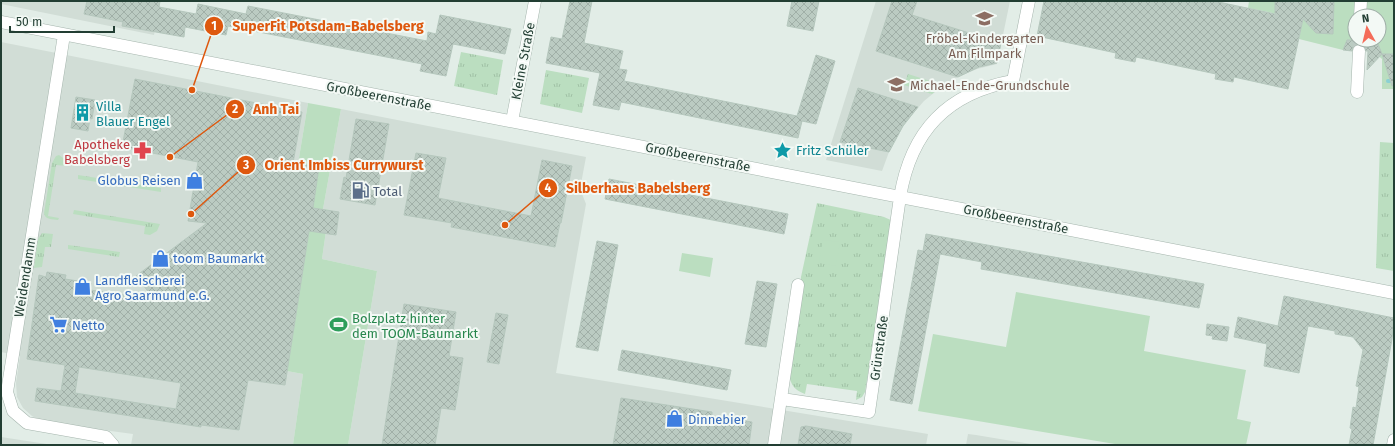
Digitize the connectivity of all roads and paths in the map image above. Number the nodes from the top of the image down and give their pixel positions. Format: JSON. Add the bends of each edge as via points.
{"nodes":[{"id":1,"x":535,"y":1,"type":"edge"},
{"id":2,"x":1029,"y":1,"type":"edge"},
{"id":3,"x":1,"y":22,"type":"edge"},
{"id":4,"x":64,"y":35,"type":"junction"},
{"id":5,"x":1359,"y":51,"type":"tunnel mouth"},
{"id":6,"x":1357,"y":92,"type":"dead end"},
{"id":7,"x":512,"y":121,"type":"junction"},
{"id":8,"x":900,"y":197,"type":"junction"},
{"id":9,"x":798,"y":284,"type":"dead end"},
{"id":10,"x":1394,"y":293,"type":"edge"},
{"id":11,"x":782,"y":399,"type":"junction"},
{"id":12,"x":1394,"y":440,"type":"edge"},
{"id":13,"x":113,"y":445,"type":"edge"},
{"id":14,"x":774,"y":445,"type":"edge"},
{"id":15,"x":1393,"y":445,"type":"edge"}],
"edges":[{"from":1,"to":7,"type":"street","name":"Kleine Straße"},
{"from":2,"to":8,"type":"street","via":[[1013,81],[984,88],[963,97],[936,118],[913,151],[903,179]]},
{"from":3,"to":4,"type":"street","name":"Großbeerenstraße"},
{"from":4,"to":7,"type":"street","name":"Großbeerenstraße"},
{"from":4,"to":13,"type":"street","name":"Weidendamm","via":[[7,392],[12,411],[27,423],[106,437]]},
{"from":5,"to":6,"type":"street"},
{"from":7,"to":8,"type":"street","name":"Großbeerenstraße"},
{"from":8,"to":10,"type":"street","name":"Großbeerenstraße"},
{"from":8,"to":11,"type":"street","name":"Grünstraße","via":[[869,412]]},
{"from":9,"to":11,"type":"street"},
{"from":11,"to":14,"type":"street"},
{"from":12,"to":15,"type":"street"}]}
